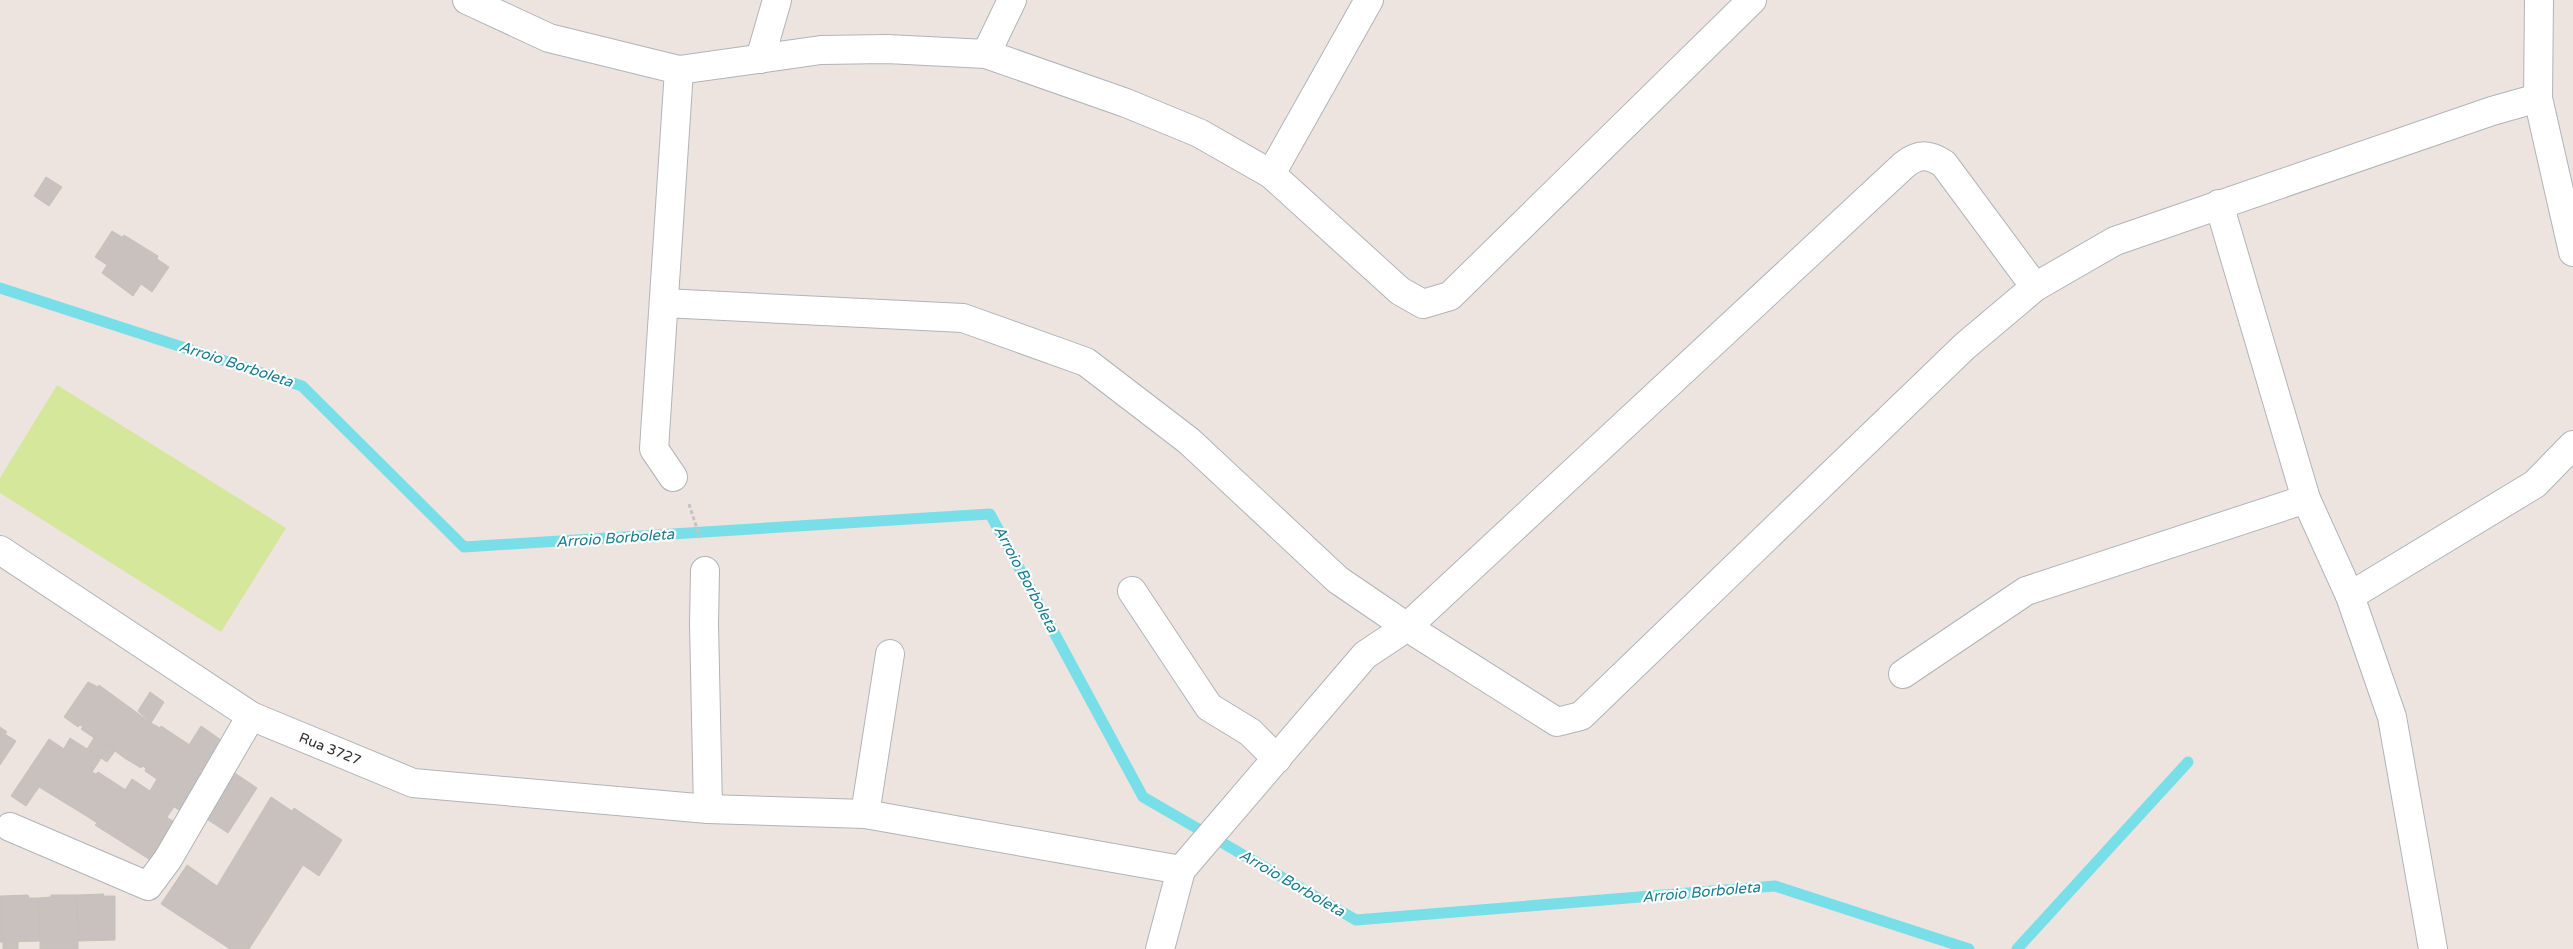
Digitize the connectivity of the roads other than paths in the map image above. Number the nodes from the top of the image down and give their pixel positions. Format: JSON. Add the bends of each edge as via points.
{"nodes":[{"id":1,"x":467,"y":0,"type":"edge"},
{"id":2,"x":777,"y":0,"type":"edge"},
{"id":3,"x":1012,"y":0,"type":"edge"},
{"id":4,"x":1369,"y":0,"type":"edge"},
{"id":5,"x":1752,"y":0,"type":"edge"},
{"id":6,"x":2539,"y":0,"type":"edge"},
{"id":7,"x":986,"y":54,"type":"junction"},
{"id":8,"x":760,"y":59,"type":"junction"},
{"id":9,"x":679,"y":70,"type":"junction"},
{"id":10,"x":2538,"y":98,"type":"junction"},
{"id":11,"x":1271,"y":174,"type":"junction"},
{"id":12,"x":2219,"y":204,"type":"junction"},
{"id":13,"x":2573,"y":252,"type":"edge"},
{"id":14,"x":2035,"y":287,"type":"junction"},
{"id":15,"x":664,"y":302,"type":"junction"},
{"id":16,"x":2573,"y":445,"type":"edge"},
{"id":17,"x":673,"y":477,"type":"road end"},
{"id":18,"x":2306,"y":499,"type":"junction"},
{"id":19,"x":0,"y":550,"type":"edge"},
{"id":20,"x":705,"y":571,"type":"road end"},
{"id":21,"x":1132,"y":591,"type":"dead end"},
{"id":22,"x":2350,"y":596,"type":"junction"},
{"id":23,"x":1407,"y":627,"type":"junction"},
{"id":24,"x":890,"y":654,"type":"dead end"},
{"id":25,"x":1903,"y":674,"type":"dead end"},
{"id":26,"x":251,"y":716,"type":"junction"},
{"id":27,"x":1277,"y":759,"type":"junction"},
{"id":28,"x":708,"y":809,"type":"junction"},
{"id":29,"x":865,"y":814,"type":"junction"},
{"id":30,"x":10,"y":826,"type":"dead end"},
{"id":31,"x":1181,"y":870,"type":"junction"},
{"id":32,"x":1160,"y":949,"type":"edge"},
{"id":33,"x":2433,"y":949,"type":"edge"}],
"edges":[{"from":1,"to":9,"type":"street","via":[[548,38]]},
{"from":2,"to":8,"type":"street"},
{"from":3,"to":7,"type":"street"},
{"from":4,"to":11,"type":"street"},
{"from":5,"to":11,"type":"street","via":[[1450,296],[1423,304],[1400,291]]},
{"from":6,"to":10,"type":"street"},
{"from":7,"to":8,"type":"street","via":[[887,49],[821,50]]},
{"from":7,"to":11,"type":"street","via":[[1199,132]]},
{"from":8,"to":9,"type":"street"},
{"from":9,"to":15,"type":"street"},
{"from":10,"to":12,"type":"street"},
{"from":10,"to":13,"type":"street"},
{"from":12,"to":14,"type":"street","via":[[2115,241]]},
{"from":12,"to":18,"type":"street"},
{"from":14,"to":23,"type":"street","via":[[1965,346],[1581,716],[1557,722]]},
{"from":14,"to":23,"type":"street","via":[[1944,164],[1924,155],[1913,158]]},
{"from":15,"to":17,"type":"street","via":[[654,449]]},
{"from":15,"to":23,"type":"street","via":[[963,318],[1086,362],[1188,441],[1338,580]]},
{"from":16,"to":22,"type":"street","via":[[2535,484]]},
{"from":18,"to":22,"type":"street"},
{"from":18,"to":25,"type":"street","via":[[2026,591]]},
{"from":19,"to":26,"type":"street","name":"Rua 3727"},
{"from":20,"to":28,"type":"street"},
{"from":21,"to":27,"type":"street","via":[[1209,707],[1250,732]]},
{"from":22,"to":33,"type":"street","via":[[2392,717]]},
{"from":23,"to":27,"type":"street","via":[[1365,655]]},
{"from":24,"to":29,"type":"street"},
{"from":26,"to":28,"type":"street","name":"Rua 3727","via":[[412,783]]},
{"from":26,"to":30,"type":"street","via":[[168,858],[148,886]]},
{"from":27,"to":31,"type":"street"},
{"from":28,"to":29,"type":"street","name":"Rua 3727"},
{"from":29,"to":31,"type":"street","name":"Rua 3727"},
{"from":31,"to":32,"type":"street"}]}
